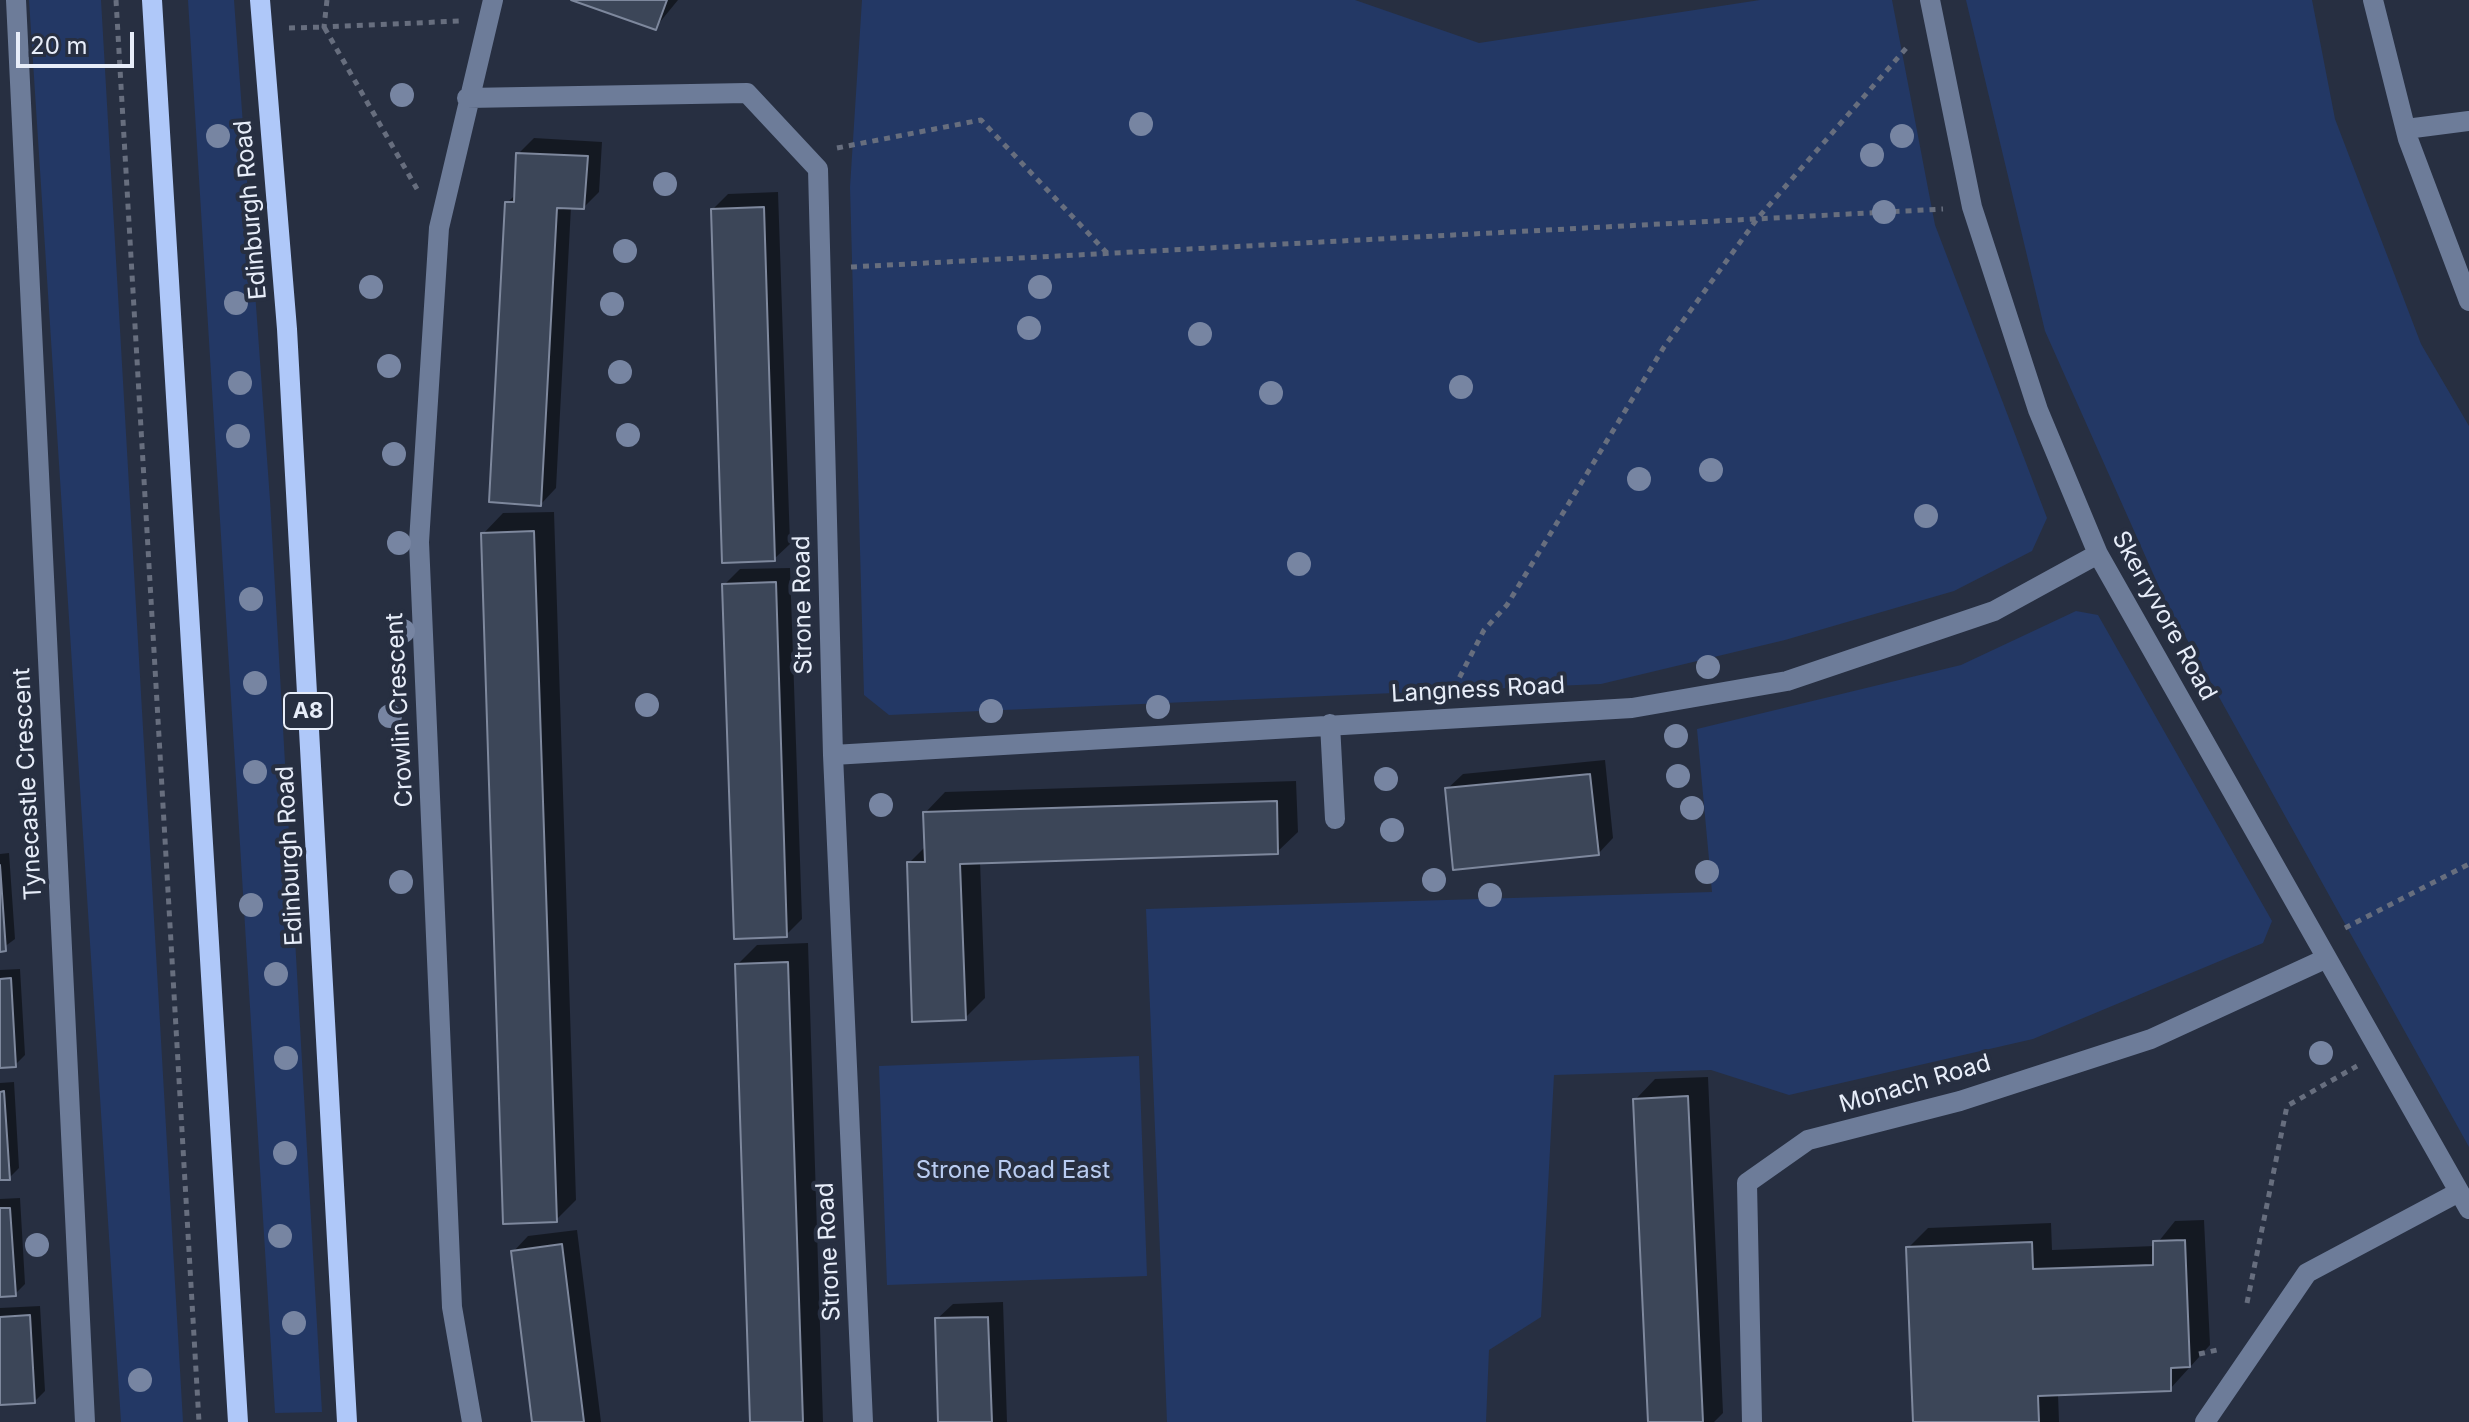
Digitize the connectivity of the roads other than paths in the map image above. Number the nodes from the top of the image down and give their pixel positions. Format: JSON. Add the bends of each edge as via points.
{"nodes":[{"id":1,"x":16,"y":0,"type":"edge"},
{"id":2,"x":152,"y":0,"type":"edge"},
{"id":3,"x":260,"y":0,"type":"edge"},
{"id":4,"x":493,"y":0,"type":"edge"},
{"id":5,"x":1930,"y":0,"type":"edge"},
{"id":6,"x":2373,"y":0,"type":"edge"},
{"id":7,"x":467,"y":98,"type":"junction"},
{"id":8,"x":2469,"y":121,"type":"edge"},
{"id":9,"x":2406,"y":129,"type":"junction"},
{"id":10,"x":2469,"y":301,"type":"edge"},
{"id":11,"x":2098,"y":554,"type":"junction"},
{"id":12,"x":1330,"y":724,"type":"junction"},
{"id":13,"x":833,"y":755,"type":"junction"},
{"id":14,"x":1335,"y":819,"type":"dead end"},
{"id":15,"x":2325,"y":959,"type":"junction"},
{"id":16,"x":2464,"y":1201,"type":"edge"},
{"id":17,"x":85,"y":1422,"type":"edge"},
{"id":18,"x":238,"y":1422,"type":"edge"},
{"id":19,"x":347,"y":1422,"type":"edge"},
{"id":20,"x":472,"y":1422,"type":"edge"},
{"id":21,"x":863,"y":1422,"type":"edge"},
{"id":22,"x":1752,"y":1422,"type":"edge"},
{"id":23,"x":2205,"y":1422,"type":"edge"}],
"edges":[{"from":1,"to":17,"type":"street","name":"Tynecastle Crescent"},
{"from":2,"to":18,"type":"main road"},
{"from":3,"to":19,"type":"main road","name":"Edinburgh Road","number":"A8","via":[[288,345]]},
{"from":4,"to":7,"type":"street","name":"Crowlin Crescent"},
{"from":5,"to":11,"type":"street","name":"Skerryvore Road","via":[[1972,207],[2038,410]]},
{"from":6,"to":9,"type":"street"},
{"from":7,"to":13,"type":"street","name":"Strone Road","via":[[747,93],[818,169]]},
{"from":7,"to":20,"type":"street","name":"Crowlin Crescent","via":[[439,228],[419,542],[452,1307]]},
{"from":8,"to":9,"type":"street"},
{"from":9,"to":10,"type":"street"},
{"from":11,"to":12,"type":"street","name":"Langness Road","via":[[1994,611],[1787,681],[1632,708]]},
{"from":11,"to":15,"type":"street","name":"Skerryvore Road"},
{"from":12,"to":13,"type":"street","name":"Langness Road"},
{"from":12,"to":14,"type":"street"},
{"from":13,"to":21,"type":"street","name":"Strone Road"},
{"from":15,"to":16,"type":"street","name":"Skerryvore Road"},
{"from":15,"to":22,"type":"street","name":"Monach Road","via":[[2151,1039],[1960,1101],[1808,1140],[1747,1183]]},
{"from":16,"to":23,"type":"street","via":[[2307,1273]]}]}
